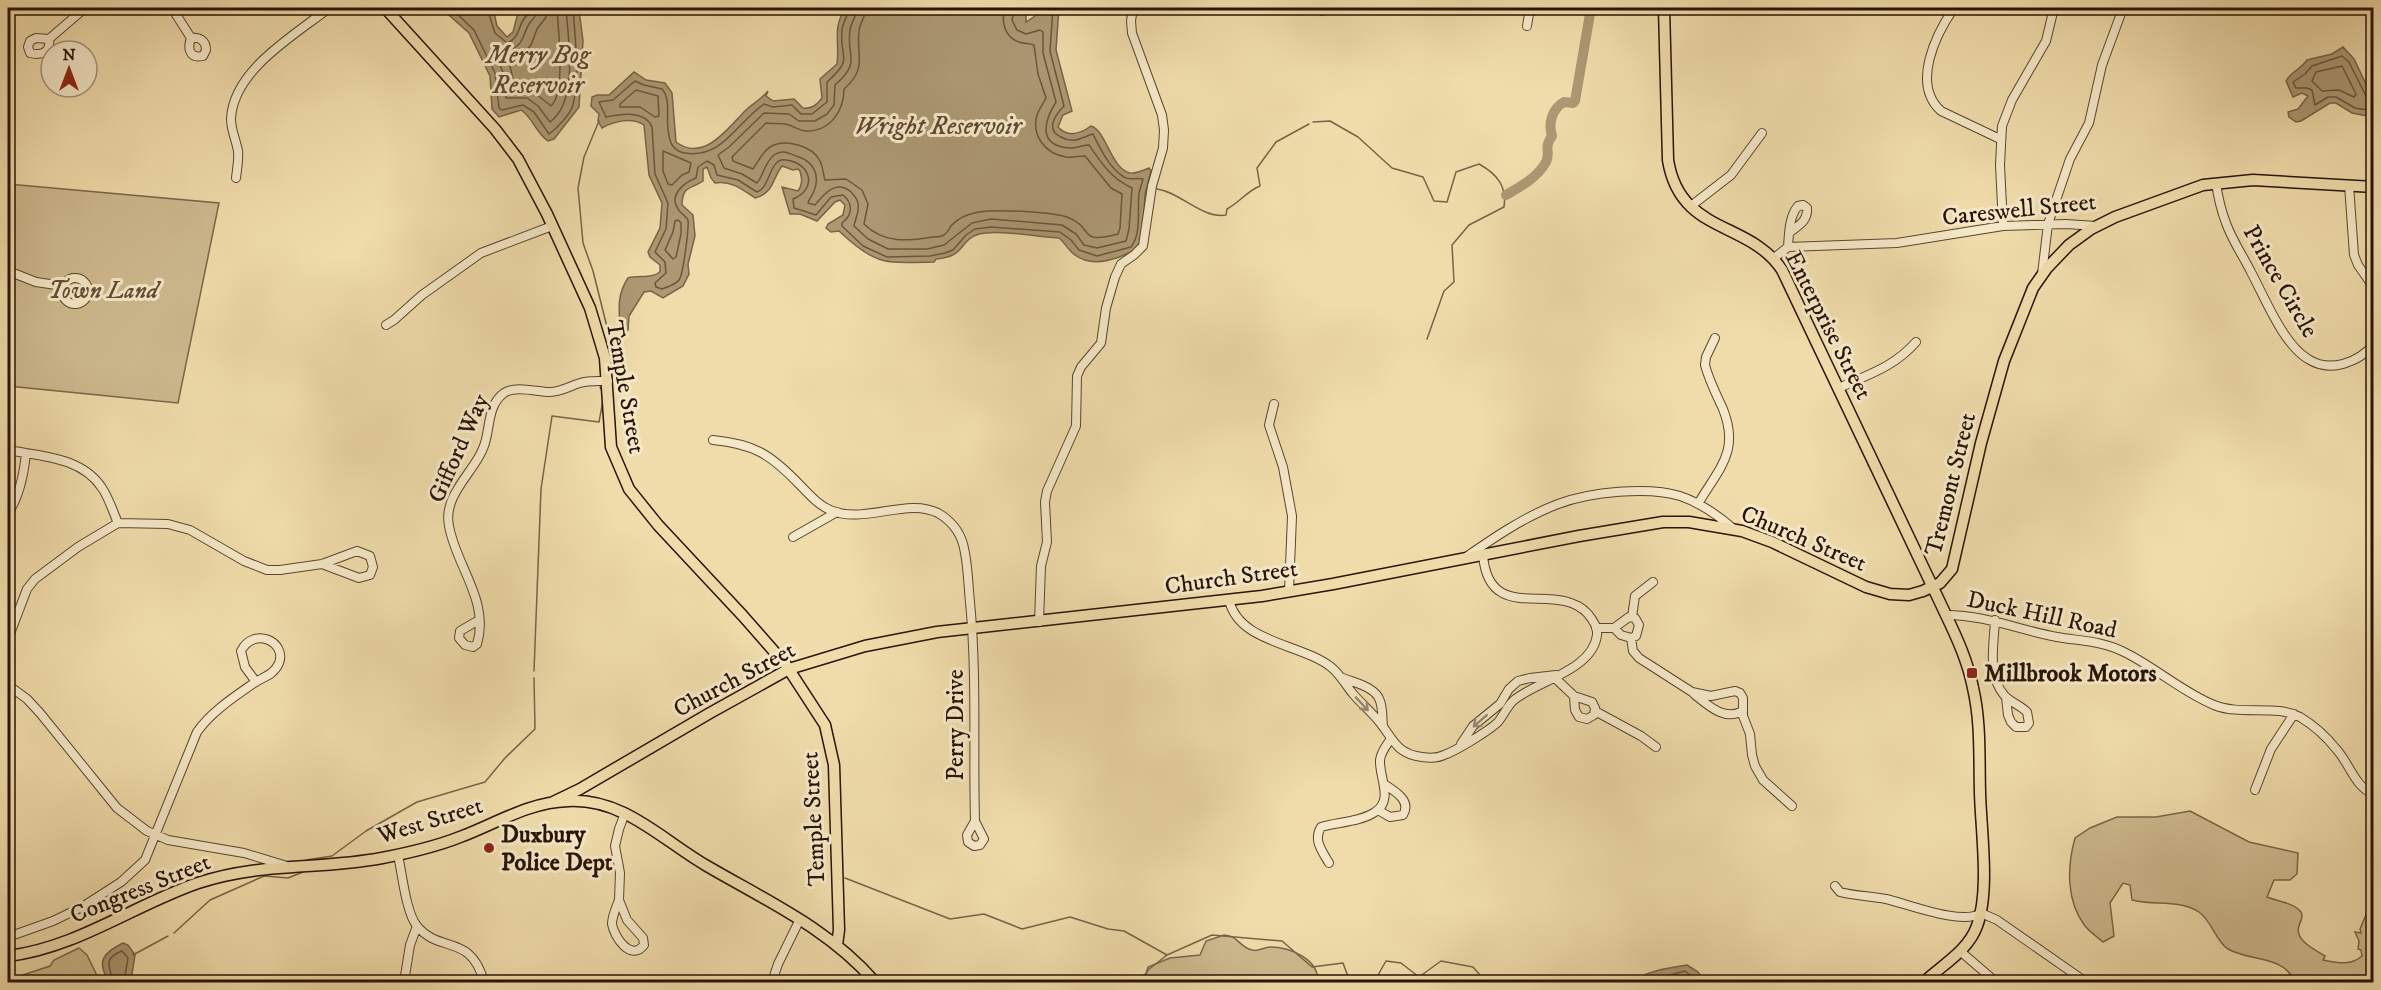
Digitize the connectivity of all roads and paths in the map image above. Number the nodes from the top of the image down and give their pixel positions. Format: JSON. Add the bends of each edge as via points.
{"nodes":[{"id":1,"x":85,"y":8,"type":"edge"},
{"id":2,"x":172,"y":8,"type":"edge"},
{"id":3,"x":329,"y":8,"type":"edge"},
{"id":4,"x":385,"y":8,"type":"edge"},
{"id":5,"x":1133,"y":8,"type":"edge"},
{"id":6,"x":1530,"y":8,"type":"edge"},
{"id":7,"x":1664,"y":8,"type":"edge"},
{"id":8,"x":1954,"y":8,"type":"edge"},
{"id":9,"x":2054,"y":8,"type":"edge"},
{"id":10,"x":2123,"y":8,"type":"edge"},
{"id":11,"x":1527,"y":26,"type":"dead end"},
{"id":12,"x":190,"y":38,"type":"dead end"},
{"id":13,"x":49,"y":39,"type":"dead end"},
{"id":14,"x":1762,"y":133,"type":"dead end"},
{"id":15,"x":2000,"y":139,"type":"junction"},
{"id":16,"x":236,"y":178,"type":"dead end"},
{"id":17,"x":2216,"y":183,"type":"junction"},
{"id":18,"x":2349,"y":185,"type":"junction"},
{"id":19,"x":2373,"y":187,"type":"edge"},
{"id":20,"x":1691,"y":206,"type":"junction"},
{"id":21,"x":2048,"y":224,"type":"junction"},
{"id":22,"x":552,"y":226,"type":"junction"},
{"id":23,"x":2003,"y":226,"type":"junction"},
{"id":24,"x":2096,"y":226,"type":"junction"},
{"id":25,"x":1790,"y":232,"type":"dead end"},
{"id":26,"x":1788,"y":247,"type":"junction"},
{"id":27,"x":1774,"y":258,"type":"junction"},
{"id":28,"x":8,"y":271,"type":"edge"},
{"id":29,"x":2042,"y":274,"type":"junction"},
{"id":30,"x":63,"y":286,"type":"dead end"},
{"id":31,"x":2373,"y":288,"type":"edge"},
{"id":32,"x":386,"y":325,"type":"dead end"},
{"id":33,"x":1714,"y":338,"type":"dead end"},
{"id":34,"x":1916,"y":342,"type":"dead end"},
{"id":35,"x":2373,"y":344,"type":"edge"},
{"id":36,"x":608,"y":381,"type":"junction"},
{"id":37,"x":1839,"y":388,"type":"junction"},
{"id":38,"x":1274,"y":404,"type":"dead end"},
{"id":39,"x":713,"y":440,"type":"dead end"},
{"id":40,"x":8,"y":450,"type":"edge"},
{"id":41,"x":26,"y":453,"type":"junction"},
{"id":42,"x":1698,"y":504,"type":"junction"},
{"id":43,"x":837,"y":512,"type":"junction"},
{"id":44,"x":8,"y":513,"type":"edge"},
{"id":45,"x":118,"y":523,"type":"junction"},
{"id":46,"x":1735,"y":530,"type":"junction"},
{"id":47,"x":793,"y":537,"type":"dead end"},
{"id":48,"x":1483,"y":555,"type":"junction"},
{"id":49,"x":1463,"y":559,"type":"junction"},
{"id":50,"x":322,"y":564,"type":"junction"},
{"id":51,"x":1653,"y":582,"type":"dead end"},
{"id":52,"x":1933,"y":587,"type":"junction"},
{"id":53,"x":1289,"y":591,"type":"junction"},
{"id":54,"x":1229,"y":600,"type":"junction"},
{"id":55,"x":1946,"y":615,"type":"junction"},
{"id":56,"x":1632,"y":617,"type":"junction"},
{"id":57,"x":479,"y":620,"type":"dead end"},
{"id":58,"x":1995,"y":620,"type":"junction"},
{"id":59,"x":1039,"y":622,"type":"junction"},
{"id":60,"x":972,"y":628,"type":"junction"},
{"id":61,"x":1596,"y":628,"type":"junction"},
{"id":62,"x":1614,"y":628,"type":"junction"},
{"id":63,"x":1631,"y":638,"type":"junction"},
{"id":64,"x":8,"y":639,"type":"edge"},
{"id":65,"x":789,"y":669,"type":"junction"},
{"id":66,"x":1559,"y":676,"type":"junction"},
{"id":67,"x":1342,"y":678,"type":"junction"},
{"id":68,"x":256,"y":682,"type":"junction"},
{"id":69,"x":8,"y":685,"type":"edge"},
{"id":70,"x":1692,"y":692,"type":"junction"},
{"id":71,"x":1574,"y":696,"type":"junction"},
{"id":72,"x":2006,"y":697,"type":"dead end"},
{"id":73,"x":1595,"y":711,"type":"junction"},
{"id":74,"x":1743,"y":711,"type":"junction"},
{"id":75,"x":2294,"y":714,"type":"junction"},
{"id":76,"x":1384,"y":728,"type":"junction"},
{"id":77,"x":1390,"y":740,"type":"junction"},
{"id":78,"x":1459,"y":747,"type":"junction"},
{"id":79,"x":1656,"y":747,"type":"dead end"},
{"id":80,"x":1384,"y":784,"type":"junction"},
{"id":81,"x":583,"y":788,"type":"junction"},
{"id":82,"x":2255,"y":790,"type":"dead end"},
{"id":83,"x":2373,"y":794,"type":"edge"},
{"id":84,"x":553,"y":802,"type":"junction"},
{"id":85,"x":597,"y":804,"type":"junction"},
{"id":86,"x":1792,"y":806,"type":"dead end"},
{"id":87,"x":1378,"y":810,"type":"junction"},
{"id":88,"x":625,"y":813,"type":"junction"},
{"id":89,"x":975,"y":820,"type":"dead end"},
{"id":90,"x":155,"y":834,"type":"junction"},
{"id":91,"x":398,"y":855,"type":"junction"},
{"id":92,"x":1329,"y":863,"type":"dead end"},
{"id":93,"x":290,"y":866,"type":"junction"},
{"id":94,"x":1835,"y":886,"type":"dead end"},
{"id":95,"x":619,"y":900,"type":"junction"},
{"id":96,"x":1981,"y":913,"type":"junction"},
{"id":97,"x":800,"y":919,"type":"junction"},
{"id":98,"x":417,"y":926,"type":"junction"},
{"id":99,"x":8,"y":937,"type":"edge"},
{"id":100,"x":837,"y":945,"type":"junction"},
{"id":101,"x":1960,"y":951,"type":"junction"},
{"id":102,"x":8,"y":956,"type":"edge"},
{"id":103,"x":404,"y":982,"type":"edge"},
{"id":104,"x":484,"y":982,"type":"edge"},
{"id":105,"x":772,"y":982,"type":"edge"},
{"id":106,"x":874,"y":982,"type":"edge"},
{"id":107,"x":1924,"y":982,"type":"edge"},
{"id":108,"x":1996,"y":982,"type":"edge"},
{"id":109,"x":2086,"y":982,"type":"edge"}],
"edges":[{"from":1,"to":13,"type":"street"},
{"from":2,"to":12,"type":"street"},
{"from":3,"to":16,"type":"street","via":[[287,39],[242,85],[231,118],[238,154]]},
{"from":4,"to":22,"type":"main road","name":"Temple Street","via":[[507,144]]},
{"from":5,"to":59,"type":"street","via":[[1132,33],[1162,115],[1163,148],[1152,186],[1143,246],[1121,264],[1101,343],[1077,376],[1076,426],[1045,502],[1048,535],[1041,566]]},
{"from":6,"to":11,"type":"street"},
{"from":7,"to":20,"type":"main road","name":"Enterprise Street","via":[[1668,160],[1674,184]]},
{"from":8,"to":15,"type":"street","via":[[1934,45],[1929,95],[1941,111]]},
{"from":9,"to":15,"type":"street","via":[[2046,41],[2012,100]]},
{"from":10,"to":21,"type":"street","via":[[2102,65],[2089,123],[2070,159]]},
{"from":14,"to":20,"type":"street","via":[[1731,175]]},
{"from":15,"to":23,"type":"street"},
{"from":17,"to":18,"type":"main road","name":"Careswell Street","via":[[2253,180]]},
{"from":17,"to":24,"type":"main road","name":"Careswell Street","via":[[2181,192]]},
{"from":17,"to":35,"type":"street","name":"Prince Circle","via":[[2226,224],[2295,349],[2318,364],[2338,365],[2361,357]]},
{"from":18,"to":19,"type":"main road","name":"Careswell Street"},
{"from":18,"to":31,"type":"street","via":[[2354,255]]},
{"from":20,"to":27,"type":"main road","name":"Enterprise Street"},
{"from":21,"to":23,"type":"street","name":"Careswell Street"},
{"from":21,"to":24,"type":"street","name":"Careswell Street"},
{"from":21,"to":29,"type":"street"},
{"from":22,"to":32,"type":"street","via":[[481,253]]},
{"from":22,"to":36,"type":"main road","name":"Temple Street","via":[[590,308]]},
{"from":23,"to":26,"type":"street","name":"Careswell Street","via":[[1915,242]]},
{"from":24,"to":29,"type":"main road","name":"Tremont Street","via":[[2069,245]]},
{"from":25,"to":26,"type":"street"},
{"from":26,"to":27,"type":"street"},
{"from":27,"to":37,"type":"main road","name":"Enterprise Street"},
{"from":28,"to":30,"type":"street","via":[[36,282]]},
{"from":29,"to":52,"type":"main road","name":"Tremont Street","via":[[2028,300],[1996,386],[1953,567]]},
{"from":33,"to":42,"type":"street","via":[[1705,365],[1730,428],[1731,442]]},
{"from":34,"to":37,"type":"street","via":[[1883,369]]},
{"from":36,"to":57,"type":"street","name":"Gifford Way","via":[[585,381],[556,391],[510,391],[494,406],[485,442],[454,496],[448,518],[454,545],[477,599]]},
{"from":36,"to":65,"type":"main road","name":"Temple Street","via":[[611,447],[629,489]]},
{"from":37,"to":52,"type":"main road","name":"Enterprise Street"},
{"from":38,"to":53,"type":"street","via":[[1269,424],[1292,516]]},
{"from":39,"to":43,"type":"street","via":[[758,449],[816,502]]},
{"from":40,"to":41,"type":"street"},
{"from":41,"to":44,"type":"street","via":[[24,473]]},
{"from":41,"to":45,"type":"street","via":[[52,456],[97,481]]},
{"from":42,"to":46,"type":"street"},
{"from":42,"to":49,"type":"street","via":[[1668,493],[1641,492],[1572,500],[1512,526]]},
{"from":43,"to":47,"type":"street"},
{"from":43,"to":60,"type":"street","name":"Perry Drive","via":[[864,514],[920,508],[949,521],[963,544]]},
{"from":45,"to":50,"type":"street","via":[[168,524],[190,530],[267,570]]},
{"from":45,"to":64,"type":"street","via":[[35,579],[27,589]]},
{"from":46,"to":48,"type":"main road","name":"Church Street","via":[[1689,522],[1649,524]]},
{"from":46,"to":52,"type":"main road","name":"Church Street","via":[[1772,542],[1883,593],[1909,595]]},
{"from":48,"to":49,"type":"main road","name":"Church Street"},
{"from":48,"to":61,"type":"street","via":[[1485,570],[1499,592],[1571,603],[1584,610]]},
{"from":49,"to":53,"type":"main road","name":"Church Street"},
{"from":50,"to":50,"type":"street","via":[[359,551],[370,556],[373,567],[370,575],[359,578]]},
{"from":51,"to":56,"type":"street","via":[[1635,596]]},
{"from":52,"to":55,"type":"main road","name":"Tremont Street"},
{"from":53,"to":54,"type":"main road","name":"Church Street"},
{"from":54,"to":59,"type":"main road","name":"Church Street"},
{"from":54,"to":67,"type":"street","via":[[1234,615],[1245,626],[1323,662]]},
{"from":55,"to":58,"type":"street","name":"Duck Hill Road"},
{"from":55,"to":96,"type":"main road","name":"Tremont Street","via":[[1964,657],[1976,705],[1983,867]]},
{"from":56,"to":62,"type":"street"},
{"from":56,"to":63,"type":"street","via":[[1639,628]]},
{"from":58,"to":72,"type":"street","via":[[1994,672]]},
{"from":58,"to":75,"type":"street","name":"Duck Hill Road","via":[[2057,637],[2112,646],[2222,707]]},
{"from":59,"to":60,"type":"main road","name":"Church Street"},
{"from":60,"to":65,"type":"main road","name":"Church Street","via":[[865,646]]},
{"from":60,"to":89,"type":"street","name":"Perry Drive"},
{"from":61,"to":62,"type":"street"},
{"from":61,"to":66,"type":"street","via":[[1590,652]]},
{"from":62,"to":63,"type":"street"},
{"from":63,"to":70,"type":"street","via":[[1639,658]]},
{"from":65,"to":81,"type":"main road","name":"Church Street"},
{"from":65,"to":100,"type":"main road","name":"Temple Street","via":[[822,719],[831,748]]},
{"from":66,"to":71,"type":"street"},
{"from":66,"to":78,"type":"street","via":[[1513,701],[1495,725]]},
{"from":66,"to":78,"type":"street","one_way":true,"via":[[1518,681],[1500,704],[1473,726]]},
{"from":67,"to":76,"type":"street","one_way":true},
{"from":67,"to":76,"type":"street","via":[[1377,695]]},
{"from":68,"to":68,"type":"street","via":[[272,673],[280,659],[275,645],[262,638],[250,640],[242,651],[245,667]]},
{"from":68,"to":90,"type":"street","via":[[208,718],[197,732]]},
{"from":69,"to":90,"type":"street","name":"West Street","via":[[40,713],[117,808]]},
{"from":70,"to":74,"type":"street","via":[[1725,715]]},
{"from":70,"to":74,"type":"street","via":[[1712,696],[1735,691],[1743,698]]},
{"from":71,"to":73,"type":"street","via":[[1592,702]]},
{"from":71,"to":73,"type":"street","via":[[1580,717],[1587,718]]},
{"from":73,"to":79,"type":"street"},
{"from":74,"to":86,"type":"street","via":[[1759,774]]},
{"from":75,"to":82,"type":"street","via":[[2271,749]]},
{"from":75,"to":83,"type":"street","name":"Duck Hill Road","via":[[2319,730],[2348,764],[2360,787]]},
{"from":76,"to":77,"type":"street"},
{"from":77,"to":78,"type":"street","via":[[1421,758],[1444,756]]},
{"from":77,"to":80,"type":"street","via":[[1380,762]]},
{"from":80,"to":87,"type":"street","via":[[1385,798]]},
{"from":80,"to":87,"type":"street","via":[[1402,798],[1406,810],[1403,815],[1390,817]]},
{"from":81,"to":84,"type":"main road","name":"Church Street"},
{"from":81,"to":85,"type":"main road"},
{"from":84,"to":85,"type":"main road","name":"West Street"},
{"from":84,"to":91,"type":"main road","name":"West Street","via":[[523,810],[451,841]]},
{"from":85,"to":88,"type":"main road","name":"West Street"},
{"from":87,"to":92,"type":"street","via":[[1321,827],[1317,840]]},
{"from":88,"to":95,"type":"street","via":[[615,846]]},
{"from":88,"to":97,"type":"main road","name":"West Street","via":[[705,865]]},
{"from":90,"to":93,"type":"street","name":"West Street"},
{"from":90,"to":99,"type":"street","via":[[146,860],[107,892],[53,921]]},
{"from":91,"to":93,"type":"main road","name":"West Street","via":[[327,866]]},
{"from":91,"to":98,"type":"street"},
{"from":93,"to":102,"type":"main road","name":"Congress Street","via":[[233,873],[198,883],[68,940]]},
{"from":94,"to":96,"type":"street","via":[[1846,894],[1882,898],[1931,912],[1971,917]]},
{"from":95,"to":95,"type":"street","via":[[612,921],[615,932],[626,948],[639,950],[644,945],[643,938],[627,920]]},
{"from":96,"to":101,"type":"main road","name":"Tremont Street","via":[[1974,933]]},
{"from":96,"to":109,"type":"street"},
{"from":97,"to":100,"type":"main road","name":"West Street"},
{"from":97,"to":105,"type":"street"},
{"from":98,"to":103,"type":"street"},
{"from":98,"to":104,"type":"street","via":[[427,935],[467,952],[477,963]]},
{"from":100,"to":106,"type":"main road","name":"West Street"},
{"from":101,"to":107,"type":"main road","name":"Tremont Street"},
{"from":101,"to":108,"type":"street"}]}
